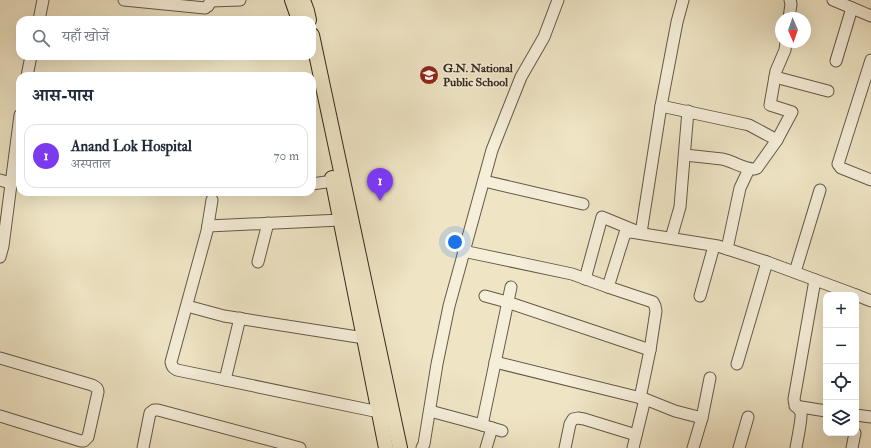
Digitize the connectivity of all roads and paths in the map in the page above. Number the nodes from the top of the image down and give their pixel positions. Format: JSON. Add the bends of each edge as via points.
{"nodes":[{"id":1,"x":43,"y":0,"type":"edge"},
{"id":2,"x":124,"y":0,"type":"edge"},
{"id":3,"x":240,"y":0,"type":"edge"},
{"id":4,"x":292,"y":0,"type":"edge"},
{"id":5,"x":303,"y":0,"type":"edge"},
{"id":6,"x":558,"y":0,"type":"edge"},
{"id":7,"x":683,"y":0,"type":"edge"},
{"id":8,"x":790,"y":0,"type":"edge"},
{"id":9,"x":833,"y":0,"type":"edge"},
{"id":10,"x":211,"y":1,"type":"edge"},
{"id":11,"x":849,"y":4,"type":"edge"},
{"id":12,"x":790,"y":12,"type":"edge"},
{"id":13,"x":40,"y":16,"type":"edge"},
{"id":14,"x":298,"y":16,"type":"edge"},
{"id":15,"x":308,"y":16,"type":"edge"},
{"id":16,"x":871,"y":16,"type":"edge"},
{"id":17,"x":785,"y":48,"type":"edge"},
{"id":18,"x":316,"y":55,"type":"edge"},
{"id":19,"x":30,"y":60,"type":"edge"},
{"id":20,"x":308,"y":60,"type":"edge"},
{"id":21,"x":836,"y":60,"type":"dead end"},
{"id":22,"x":871,"y":60,"type":"edge"},
{"id":23,"x":28,"y":72,"type":"edge"},
{"id":24,"x":310,"y":72,"type":"edge"},
{"id":25,"x":775,"y":77,"type":"junction"},
{"id":26,"x":828,"y":91,"type":"dead end"},
{"id":27,"x":316,"y":100,"type":"edge"},
{"id":28,"x":661,"y":106,"type":"junction"},
{"id":29,"x":688,"y":111,"type":"junction"},
{"id":30,"x":16,"y":133,"type":"edge"},
{"id":31,"x":777,"y":140,"type":"junction"},
{"id":32,"x":685,"y":154,"type":"junction"},
{"id":33,"x":749,"y":169,"type":"junction"},
{"id":34,"x":871,"y":180,"type":"edge"},
{"id":35,"x":5,"y":181,"type":"edge"},
{"id":36,"x":333,"y":181,"type":"junction"},
{"id":37,"x":484,"y":181,"type":"junction"},
{"id":38,"x":316,"y":183,"type":"edge"},
{"id":39,"x":820,"y":190,"type":"dead end"},
{"id":40,"x":212,"y":200,"type":"dead end"},
{"id":41,"x":583,"y":204,"type":"dead end"},
{"id":42,"x":341,"y":220,"type":"junction"},
{"id":43,"x":268,"y":223,"type":"junction"},
{"id":44,"x":208,"y":226,"type":"junction"},
{"id":45,"x":641,"y":233,"type":"junction"},
{"id":46,"x":671,"y":238,"type":"junction"},
{"id":47,"x":714,"y":246,"type":"junction"},
{"id":48,"x":727,"y":249,"type":"junction"},
{"id":49,"x":1,"y":250,"type":"edge"},
{"id":50,"x":464,"y":251,"type":"junction"},
{"id":51,"x":258,"y":262,"type":"dead end"},
{"id":52,"x":767,"y":262,"type":"junction"},
{"id":53,"x":795,"y":272,"type":"junction"},
{"id":54,"x":585,"y":279,"type":"junction"},
{"id":55,"x":815,"y":280,"type":"junction"},
{"id":56,"x":510,"y":287,"type":"dead end"},
{"id":57,"x":608,"y":287,"type":"junction"},
{"id":58,"x":848,"y":292,"type":"edge"},
{"id":59,"x":485,"y":296,"type":"dead end"},
{"id":60,"x":700,"y":296,"type":"dead end"},
{"id":61,"x":859,"y":296,"type":"edge"},
{"id":62,"x":871,"y":301,"type":"edge"},
{"id":63,"x":507,"y":302,"type":"junction"},
{"id":64,"x":187,"y":306,"type":"junction"},
{"id":65,"x":240,"y":318,"type":"junction"},
{"id":66,"x":364,"y":338,"type":"junction"},
{"id":67,"x":650,"y":350,"type":"junction"},
{"id":68,"x":0,"y":358,"type":"edge"},
{"id":69,"x":495,"y":362,"type":"junction"},
{"id":70,"x":737,"y":364,"type":"dead end"},
{"id":71,"x":710,"y":378,"type":"dead end"},
{"id":72,"x":225,"y":380,"type":"junction"},
{"id":73,"x":642,"y":399,"type":"junction"},
{"id":74,"x":795,"y":406,"type":"junction"},
{"id":75,"x":823,"y":410,"type":"edge"},
{"id":76,"x":430,"y":411,"type":"junction"},
{"id":77,"x":379,"y":412,"type":"junction"},
{"id":78,"x":859,"y":415,"type":"edge"},
{"id":79,"x":0,"y":416,"type":"edge"},
{"id":80,"x":748,"y":417,"type":"dead end"},
{"id":81,"x":871,"y":417,"type":"edge"},
{"id":82,"x":702,"y":418,"type":"junction"},
{"id":83,"x":492,"y":428,"type":"junction"},
{"id":84,"x":636,"y":435,"type":"junction"},
{"id":85,"x":854,"y":436,"type":"edge"},
{"id":86,"x":142,"y":448,"type":"edge"},
{"id":87,"x":300,"y":448,"type":"edge"},
{"id":88,"x":386,"y":448,"type":"edge"},
{"id":89,"x":400,"y":448,"type":"edge"},
{"id":90,"x":422,"y":448,"type":"edge"},
{"id":91,"x":486,"y":448,"type":"edge"},
{"id":92,"x":565,"y":448,"type":"edge"},
{"id":93,"x":633,"y":448,"type":"edge"},
{"id":94,"x":693,"y":448,"type":"edge"},
{"id":95,"x":739,"y":448,"type":"edge"},
{"id":96,"x":796,"y":448,"type":"edge"},
{"id":97,"x":852,"y":448,"type":"edge"}],
"edges":[{"from":1,"to":13,"type":"street"},
{"from":2,"to":10,"type":"street","via":[[205,8]]},
{"from":3,"to":10,"type":"street"},
{"from":4,"to":14,"type":"main road"},
{"from":5,"to":15,"type":"main road"},
{"from":6,"to":37,"type":"street","via":[[544,37],[521,77],[492,150]]},
{"from":7,"to":28,"type":"street","via":[[675,28]]},
{"from":8,"to":12,"type":"street"},
{"from":9,"to":11,"type":"street"},
{"from":11,"to":16,"type":"street"},
{"from":11,"to":21,"type":"street"},
{"from":17,"to":25,"type":"street"},
{"from":18,"to":89,"type":"main road"},
{"from":19,"to":23,"type":"street"},
{"from":20,"to":24,"type":"main road"},
{"from":22,"to":34,"type":"street","via":[[838,164],[841,168]]},
{"from":25,"to":26,"type":"street"},
{"from":25,"to":31,"type":"street","via":[[770,105],[792,112]]},
{"from":27,"to":36,"type":"main road"},
{"from":28,"to":29,"type":"street"},
{"from":28,"to":45,"type":"street"},
{"from":29,"to":31,"type":"street","via":[[749,125]]},
{"from":29,"to":32,"type":"street"},
{"from":30,"to":35,"type":"street"},
{"from":31,"to":33,"type":"street","via":[[756,168]]},
{"from":32,"to":33,"type":"street","via":[[726,159]]},
{"from":32,"to":46,"type":"street","via":[[680,207]]},
{"from":33,"to":48,"type":"street","via":[[740,188]]},
{"from":35,"to":49,"type":"street"},
{"from":36,"to":38,"type":"street"},
{"from":36,"to":42,"type":"main road"},
{"from":37,"to":41,"type":"street"},
{"from":37,"to":50,"type":"street"},
{"from":39,"to":53,"type":"street"},
{"from":40,"to":44,"type":"street"},
{"from":42,"to":43,"type":"street"},
{"from":42,"to":66,"type":"main road"},
{"from":43,"to":44,"type":"street"},
{"from":43,"to":51,"type":"street"},
{"from":44,"to":64,"type":"street"},
{"from":45,"to":46,"type":"street"},
{"from":45,"to":54,"type":"street","via":[[602,217]]},
{"from":45,"to":57,"type":"street","via":[[625,233]]},
{"from":46,"to":47,"type":"street"},
{"from":47,"to":48,"type":"street"},
{"from":47,"to":60,"type":"street"},
{"from":48,"to":52,"type":"street"},
{"from":50,"to":54,"type":"street","via":[[557,270]]},
{"from":50,"to":76,"type":"street","via":[[449,306]]},
{"from":52,"to":53,"type":"street"},
{"from":52,"to":70,"type":"street"},
{"from":53,"to":55,"type":"street"},
{"from":54,"to":57,"type":"street"},
{"from":55,"to":58,"type":"street"},
{"from":55,"to":74,"type":"street","via":[[794,399]]},
{"from":56,"to":63,"type":"street"},
{"from":57,"to":67,"type":"street","via":[[653,302],[656,311]]},
{"from":59,"to":63,"type":"street"},
{"from":61,"to":62,"type":"street"},
{"from":63,"to":67,"type":"street"},
{"from":63,"to":69,"type":"street"},
{"from":64,"to":65,"type":"street"},
{"from":64,"to":72,"type":"street","via":[[172,366],[177,370]]},
{"from":65,"to":66,"type":"street"},
{"from":65,"to":72,"type":"street"},
{"from":66,"to":77,"type":"main road"},
{"from":67,"to":73,"type":"street"},
{"from":68,"to":79,"type":"street","via":[[92,385],[98,392],[88,437],[84,441]]},
{"from":69,"to":73,"type":"street"},
{"from":69,"to":83,"type":"street"},
{"from":71,"to":82,"type":"street"},
{"from":72,"to":77,"type":"street"},
{"from":73,"to":82,"type":"street"},
{"from":73,"to":84,"type":"street"},
{"from":74,"to":75,"type":"street"},
{"from":74,"to":96,"type":"street","via":[[801,416]]},
{"from":76,"to":83,"type":"street"},
{"from":76,"to":90,"type":"street"},
{"from":77,"to":88,"type":"main road"},
{"from":78,"to":81,"type":"street"},
{"from":80,"to":95,"type":"street"},
{"from":82,"to":94,"type":"street"},
{"from":83,"to":91,"type":"street"},
{"from":84,"to":92,"type":"street","via":[[578,418],[573,419],[570,424]]},
{"from":84,"to":93,"type":"street"},
{"from":85,"to":97,"type":"street"},
{"from":86,"to":87,"type":"street","via":[[150,413],[154,410]]}]}
